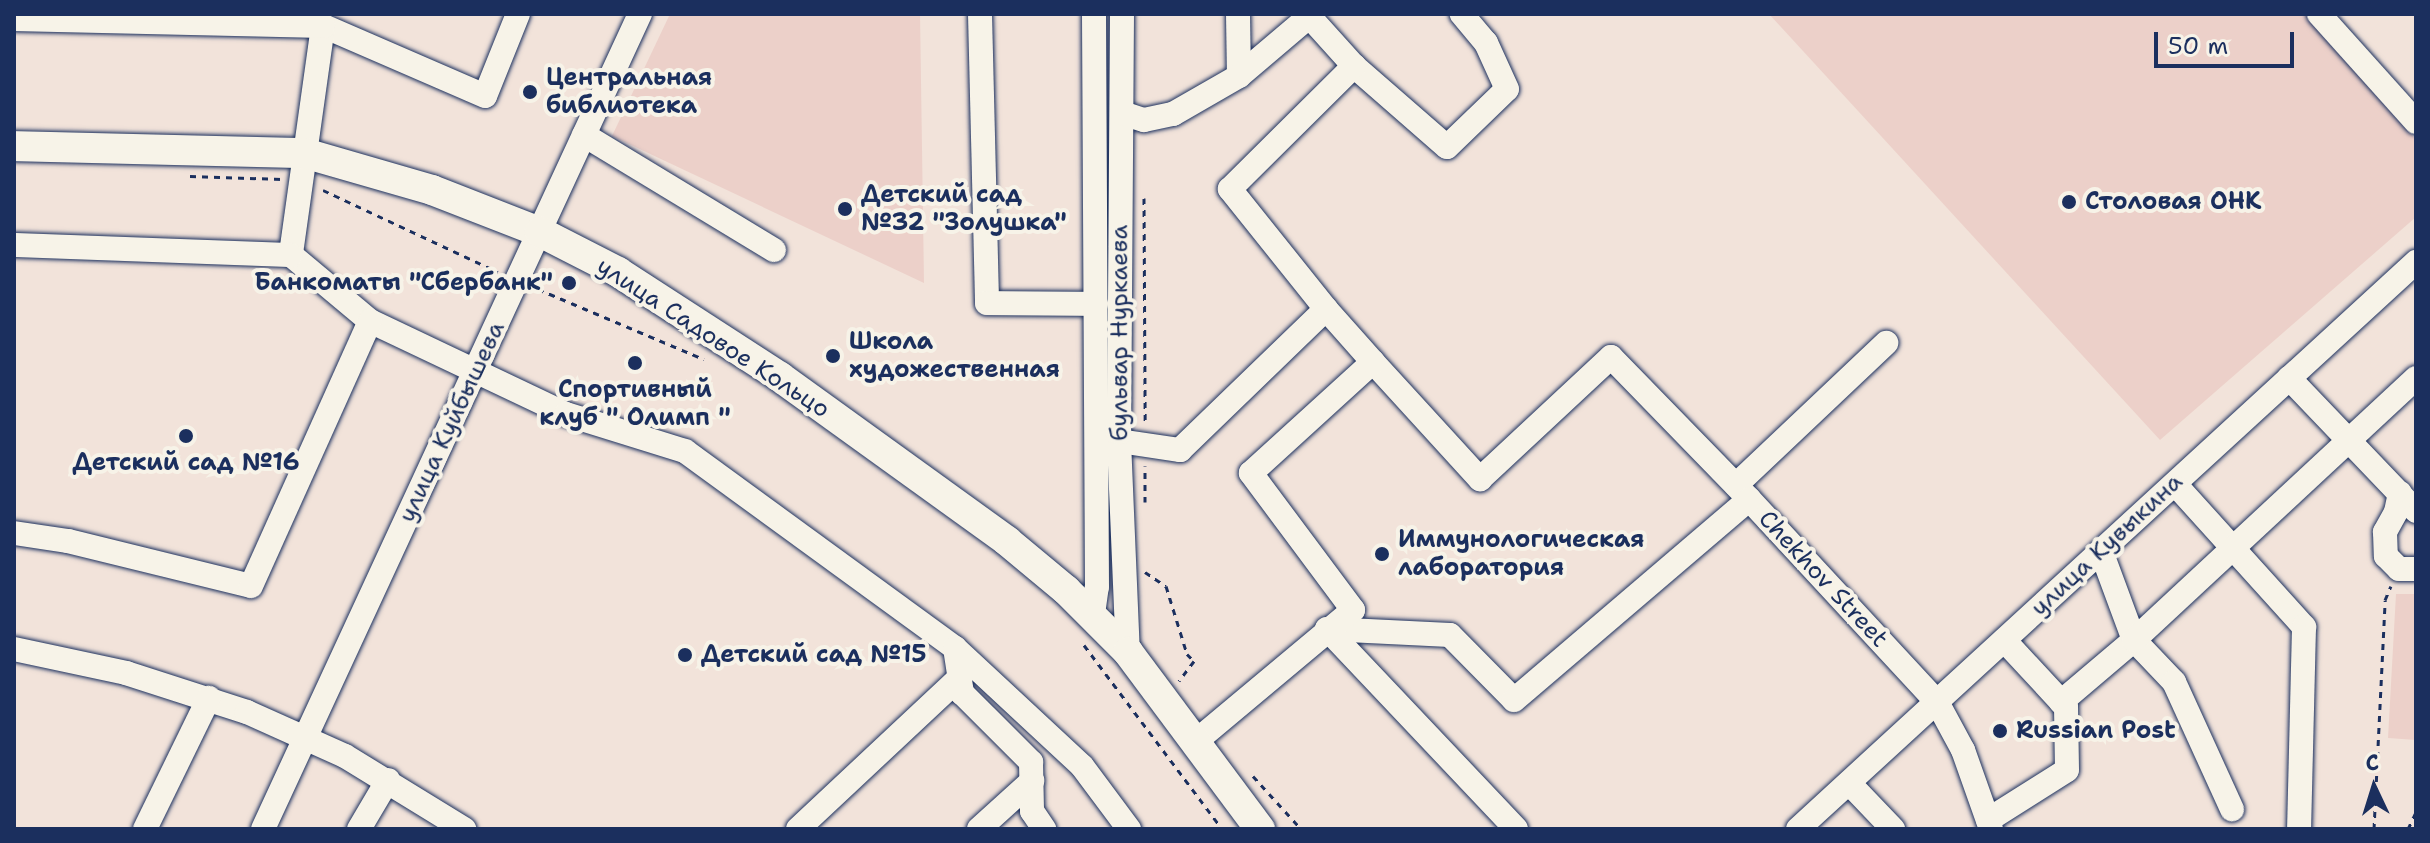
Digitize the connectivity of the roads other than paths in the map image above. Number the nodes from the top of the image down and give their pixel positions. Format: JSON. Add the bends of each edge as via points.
{"nodes":[{"id":1,"x":518,"y":14,"type":"edge"},
{"id":2,"x":640,"y":14,"type":"edge"},
{"id":3,"x":980,"y":14,"type":"edge"},
{"id":4,"x":1094,"y":14,"type":"edge"},
{"id":5,"x":1122,"y":14,"type":"edge"},
{"id":6,"x":1238,"y":14,"type":"edge"},
{"id":7,"x":1462,"y":14,"type":"edge"},
{"id":8,"x":2319,"y":14,"type":"edge"},
{"id":9,"x":1310,"y":15,"type":"edge"},
{"id":10,"x":14,"y":19,"type":"edge"},
{"id":11,"x":323,"y":26,"type":"junction"},
{"id":12,"x":1354,"y":66,"type":"junction"},
{"id":13,"x":1239,"y":76,"type":"junction"},
{"id":14,"x":1122,"y":113,"type":"junction"},
{"id":15,"x":2416,"y":122,"type":"edge"},
{"id":16,"x":584,"y":135,"type":"junction"},
{"id":17,"x":14,"y":146,"type":"edge"},
{"id":18,"x":302,"y":166,"type":"junction"},
{"id":19,"x":540,"y":232,"type":"junction"},
{"id":20,"x":14,"y":245,"type":"edge"},
{"id":21,"x":774,"y":250,"type":"dead end"},
{"id":22,"x":291,"y":255,"type":"junction"},
{"id":23,"x":2416,"y":262,"type":"edge"},
{"id":24,"x":1096,"y":304,"type":"junction"},
{"id":25,"x":1326,"y":309,"type":"junction"},
{"id":26,"x":370,"y":321,"type":"junction"},
{"id":27,"x":1886,"y":343,"type":"dead end"},
{"id":28,"x":1373,"y":362,"type":"junction"},
{"id":29,"x":476,"y":370,"type":"junction"},
{"id":30,"x":2289,"y":378,"type":"junction"},
{"id":31,"x":2416,"y":378,"type":"edge"},
{"id":32,"x":2347,"y":440,"type":"junction"},
{"id":33,"x":1119,"y":441,"type":"junction"},
{"id":34,"x":2175,"y":484,"type":"junction"},
{"id":35,"x":1742,"y":492,"type":"junction"},
{"id":36,"x":2408,"y":502,"type":"edge"},
{"id":37,"x":14,"y":533,"type":"edge"},
{"id":38,"x":2232,"y":548,"type":"junction"},
{"id":39,"x":2101,"y":551,"type":"junction"},
{"id":40,"x":2408,"y":569,"type":"edge"},
{"id":41,"x":1093,"y":614,"type":"junction"},
{"id":42,"x":1327,"y":629,"type":"junction"},
{"id":43,"x":2004,"y":640,"type":"junction"},
{"id":44,"x":2134,"y":640,"type":"junction"},
{"id":45,"x":955,"y":648,"type":"junction"},
{"id":46,"x":14,"y":649,"type":"edge"},
{"id":47,"x":1128,"y":652,"type":"junction"},
{"id":48,"x":957,"y":680,"type":"junction"},
{"id":49,"x":209,"y":698,"type":"junction"},
{"id":50,"x":1937,"y":702,"type":"junction"},
{"id":51,"x":2061,"y":702,"type":"junction"},
{"id":52,"x":306,"y":736,"type":"junction"},
{"id":53,"x":1195,"y":742,"type":"junction"},
{"id":54,"x":388,"y":780,"type":"junction"},
{"id":55,"x":1032,"y":781,"type":"junction"},
{"id":56,"x":1849,"y":783,"type":"junction"},
{"id":57,"x":2232,"y":809,"type":"dead end"},
{"id":58,"x":1990,"y":825,"type":"edge"},
{"id":59,"x":145,"y":829,"type":"edge"},
{"id":60,"x":263,"y":829,"type":"edge"},
{"id":61,"x":359,"y":829,"type":"edge"},
{"id":62,"x":464,"y":829,"type":"edge"},
{"id":63,"x":798,"y":829,"type":"edge"},
{"id":64,"x":979,"y":829,"type":"edge"},
{"id":65,"x":1044,"y":829,"type":"edge"},
{"id":66,"x":1129,"y":829,"type":"edge"},
{"id":67,"x":1260,"y":829,"type":"edge"},
{"id":68,"x":1516,"y":829,"type":"edge"},
{"id":69,"x":1798,"y":829,"type":"edge"},
{"id":70,"x":1893,"y":829,"type":"edge"},
{"id":71,"x":2299,"y":829,"type":"edge"}],
"edges":[{"from":1,"to":11,"type":"street","via":[[485,96]]},
{"from":2,"to":16,"type":"street","name":"улица Куйбышева"},
{"from":3,"to":24,"type":"street","via":[[987,303]]},
{"from":4,"to":24,"type":"street","name":"бульвар Нуркаева"},
{"from":5,"to":14,"type":"street","name":"бульвар Нуркаева"},
{"from":6,"to":13,"type":"street"},
{"from":7,"to":12,"type":"street","via":[[1486,43],[1507,89],[1447,147]]},
{"from":8,"to":15,"type":"street"},
{"from":9,"to":12,"type":"street"},
{"from":9,"to":13,"type":"street"},
{"from":10,"to":11,"type":"street"},
{"from":11,"to":18,"type":"street"},
{"from":12,"to":25,"type":"street","via":[[1230,189]]},
{"from":13,"to":14,"type":"street","via":[[1173,114],[1144,120]]},
{"from":14,"to":33,"type":"street","name":"бульвар Нуркаева"},
{"from":16,"to":19,"type":"street","name":"улица Куйбышева"},
{"from":16,"to":21,"type":"street"},
{"from":17,"to":18,"type":"main road","name":"улица Садовое Кольцо"},
{"from":18,"to":19,"type":"main road","name":"улица Садовое Кольцо","via":[[408,181]]},
{"from":18,"to":22,"type":"street"},
{"from":19,"to":29,"type":"street","name":"улица Куйбышева"},
{"from":19,"to":41,"type":"main road","name":"улица Садовое Кольцо","via":[[618,272],[780,377],[1007,541]]},
{"from":20,"to":22,"type":"street"},
{"from":22,"to":26,"type":"street"},
{"from":23,"to":30,"type":"street","name":"улица Кувыкина"},
{"from":24,"to":41,"type":"street","name":"бульвар Нуркаева"},
{"from":25,"to":28,"type":"street"},
{"from":25,"to":33,"type":"street","via":[[1180,450]]},
{"from":26,"to":29,"type":"street"},
{"from":26,"to":37,"type":"street","via":[[251,586]]},
{"from":27,"to":35,"type":"street"},
{"from":28,"to":35,"type":"street","name":"Chekhov Street","via":[[1480,479],[1611,357]]},
{"from":28,"to":42,"type":"street","via":[[1251,473],[1353,610]]},
{"from":29,"to":45,"type":"street","via":[[566,414],[685,451]]},
{"from":29,"to":52,"type":"street","name":"улица Куйбышева"},
{"from":30,"to":32,"type":"street"},
{"from":30,"to":34,"type":"street","name":"улица Кувыкина"},
{"from":31,"to":32,"type":"street"},
{"from":32,"to":36,"type":"street"},
{"from":32,"to":38,"type":"street"},
{"from":33,"to":47,"type":"street","name":"бульвар Нуркаева"},
{"from":34,"to":38,"type":"street"},
{"from":34,"to":39,"type":"street","name":"улица Кувыкина"},
{"from":35,"to":42,"type":"street","via":[[1514,700],[1450,635]]},
{"from":35,"to":50,"type":"street","name":"Chekhov Street"},
{"from":36,"to":40,"type":"street","via":[[2385,532],[2386,556]]},
{"from":38,"to":44,"type":"street"},
{"from":38,"to":71,"type":"street","via":[[2304,627]]},
{"from":39,"to":43,"type":"street","name":"улица Кувыкина"},
{"from":39,"to":44,"type":"street"},
{"from":41,"to":47,"type":"main road","name":"улица Садовое Кольцо"},
{"from":42,"to":53,"type":"street"},
{"from":42,"to":68,"type":"street"},
{"from":43,"to":50,"type":"street","name":"улица Кувыкина"},
{"from":43,"to":51,"type":"street"},
{"from":44,"to":51,"type":"street"},
{"from":44,"to":57,"type":"street","via":[[2174,682]]},
{"from":45,"to":48,"type":"street"},
{"from":45,"to":66,"type":"street","via":[[1082,766]]},
{"from":46,"to":49,"type":"street","via":[[126,673]]},
{"from":47,"to":53,"type":"main road","name":"улица Садовое Кольцо"},
{"from":48,"to":55,"type":"street","via":[[962,693],[1031,762]]},
{"from":48,"to":63,"type":"street"},
{"from":49,"to":52,"type":"street"},
{"from":49,"to":59,"type":"street"},
{"from":50,"to":56,"type":"street","name":"улица Кувыкина"},
{"from":50,"to":58,"type":"street","name":"Chekhov Street","via":[[1963,750]]},
{"from":51,"to":58,"type":"street","via":[[2066,707],[2067,770]]},
{"from":52,"to":54,"type":"street"},
{"from":52,"to":60,"type":"street","name":"улица Куйбышева"},
{"from":53,"to":67,"type":"main road","name":"улица Садовое Кольцо"},
{"from":54,"to":61,"type":"street"},
{"from":54,"to":62,"type":"street"},
{"from":55,"to":64,"type":"street"},
{"from":55,"to":65,"type":"street","via":[[1032,811]]},
{"from":56,"to":69,"type":"street","name":"улица Кувыкина"},
{"from":56,"to":70,"type":"street"}]}
